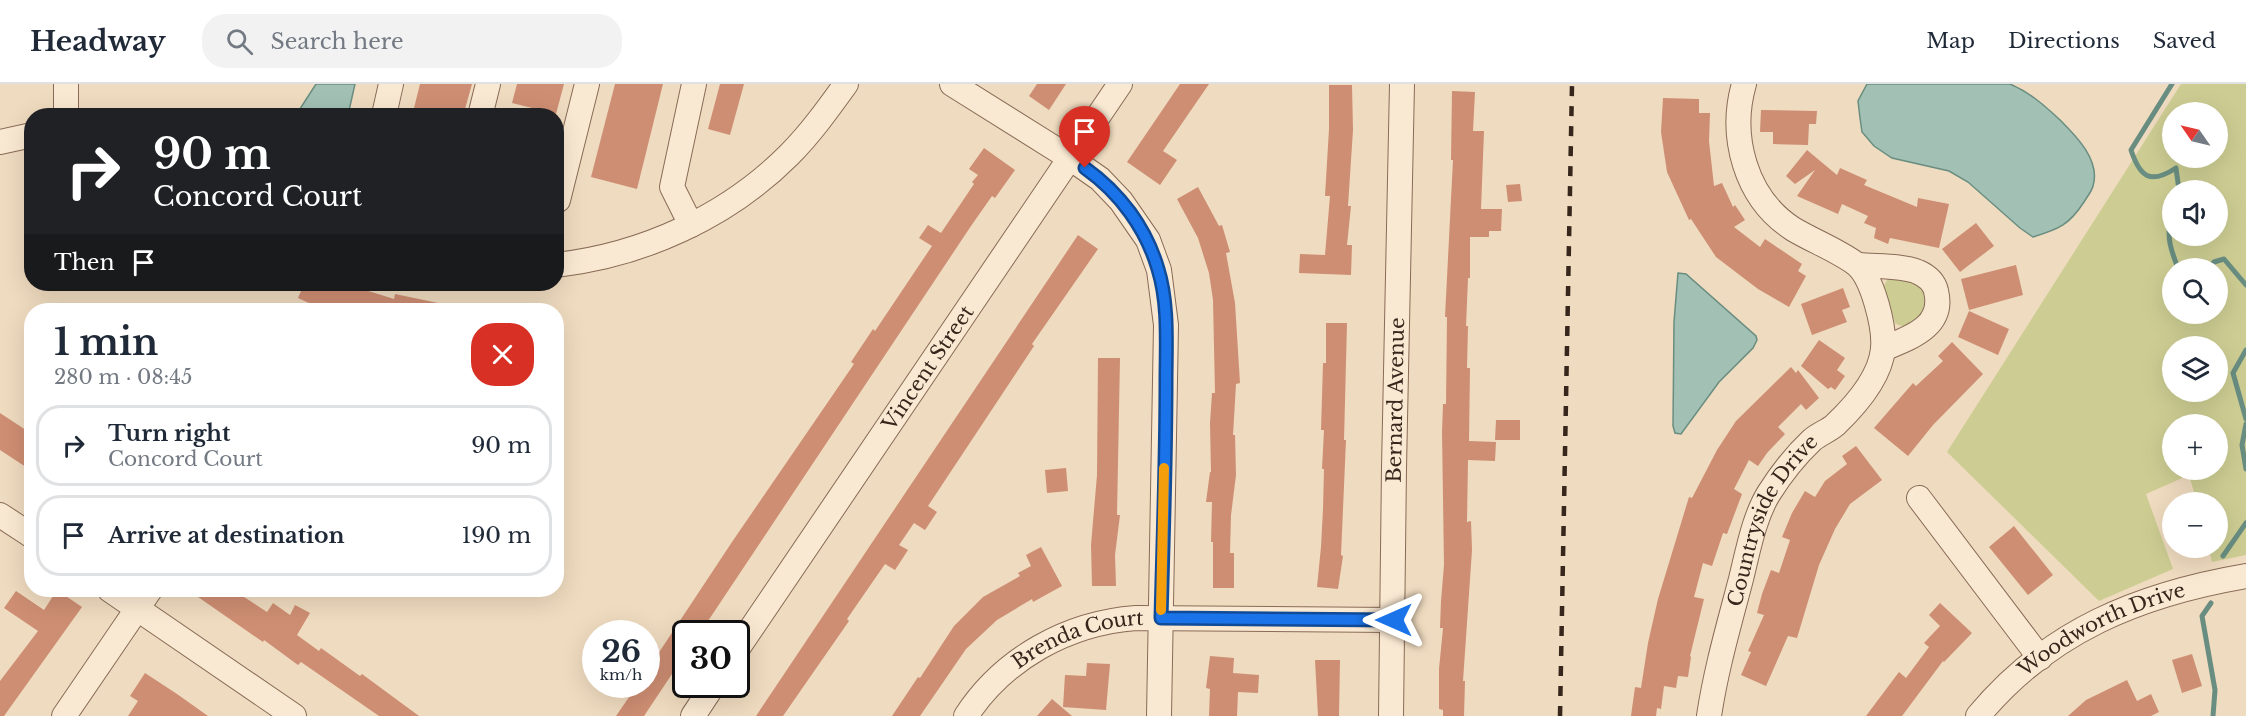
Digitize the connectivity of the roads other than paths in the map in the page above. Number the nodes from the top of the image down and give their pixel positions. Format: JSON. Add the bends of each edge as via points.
{"nodes":[{"id":1,"x":66,"y":84,"type":"edge"},
{"id":2,"x":391,"y":84,"type":"edge"},
{"id":3,"x":488,"y":84,"type":"edge"},
{"id":4,"x":587,"y":84,"type":"edge"},
{"id":5,"x":694,"y":84,"type":"edge"},
{"id":6,"x":846,"y":84,"type":"edge"},
{"id":7,"x":952,"y":84,"type":"edge"},
{"id":8,"x":1120,"y":84,"type":"edge"},
{"id":9,"x":1402,"y":84,"type":"edge"},
{"id":10,"x":1744,"y":84,"type":"edge"},
{"id":11,"x":66,"y":108,"type":"edge"},
{"id":12,"x":386,"y":108,"type":"edge"},
{"id":13,"x":482,"y":108,"type":"edge"},
{"id":14,"x":24,"y":137,"type":"edge"},
{"id":15,"x":0,"y":142,"type":"edge"},
{"id":16,"x":1070,"y":158,"type":"junction"},
{"id":17,"x":564,"y":176,"type":"edge"},
{"id":18,"x":691,"y":225,"type":"junction"},
{"id":19,"x":564,"y":264,"type":"edge"},
{"id":20,"x":1858,"y":265,"type":"junction"},
{"id":21,"x":1883,"y":349,"type":"junction"},
{"id":22,"x":1919,"y":498,"type":"dead end"},
{"id":23,"x":0,"y":515,"type":"edge"},
{"id":24,"x":24,"y":531,"type":"edge"},
{"id":25,"x":2246,"y":576,"type":"edge"},
{"id":26,"x":143,"y":599,"type":"edge"},
{"id":27,"x":1161,"y":618,"type":"junction"},
{"id":28,"x":1394,"y":620,"type":"junction"},
{"id":29,"x":750,"y":630,"type":"edge"},
{"id":30,"x":2040,"y":658,"type":"junction"},
{"id":31,"x":705,"y":698,"type":"edge"},
{"id":32,"x":64,"y":716,"type":"edge"},
{"id":33,"x":294,"y":716,"type":"edge"},
{"id":34,"x":693,"y":716,"type":"edge"},
{"id":35,"x":966,"y":716,"type":"edge"},
{"id":36,"x":1160,"y":716,"type":"edge"},
{"id":37,"x":1392,"y":716,"type":"edge"},
{"id":38,"x":1709,"y":716,"type":"edge"},
{"id":39,"x":1978,"y":716,"type":"edge"}],
"edges":[{"from":1,"to":11,"type":"street"},
{"from":2,"to":12,"type":"street"},
{"from":3,"to":13,"type":"street"},
{"from":4,"to":17,"type":"street"},
{"from":5,"to":18,"type":"street","via":[[672,187]]},
{"from":6,"to":18,"type":"street","via":[[807,135],[775,168],[730,203]]},
{"from":7,"to":16,"type":"street"},
{"from":8,"to":16,"type":"street","name":"Vincent Street"},
{"from":9,"to":28,"type":"street","name":"Bernard Avenue"},
{"from":10,"to":20,"type":"street","via":[[1737,125],[1751,181],[1775,215]]},
{"from":14,"to":15,"type":"street"},
{"from":16,"to":27,"type":"street","via":[[1100,179],[1121,201],[1148,240],[1159,270],[1166,325]]},
{"from":16,"to":29,"type":"street","name":"Vincent Street"},
{"from":18,"to":19,"type":"street","via":[[635,249]]},
{"from":20,"to":21,"type":"street","name":"Countryside Drive","via":[[1878,308]]},
{"from":20,"to":21,"type":"street","via":[[1917,272],[1928,277],[1935,287],[1937,310],[1932,321],[1914,336]]},
{"from":21,"to":38,"type":"street","name":"Countryside Drive","via":[[1871,382],[1833,427],[1813,439],[1768,495],[1754,530],[1717,670]]},
{"from":22,"to":30,"type":"street"},
{"from":23,"to":24,"type":"street"},
{"from":25,"to":30,"type":"street","name":"Woodworth Drive","via":[[2138,602],[2082,629]]},
{"from":26,"to":32,"type":"street"},
{"from":26,"to":33,"type":"street"},
{"from":27,"to":28,"type":"street","name":"Brenda Court"},
{"from":27,"to":35,"type":"street","name":"Brenda Court","via":[[1112,620],[1052,640],[1008,668]]},
{"from":27,"to":36,"type":"street"},
{"from":28,"to":37,"type":"street","name":"Bernard Avenue"},
{"from":30,"to":39,"type":"street","name":"Woodworth Drive","via":[[2003,688]]},
{"from":31,"to":34,"type":"street"}]}
